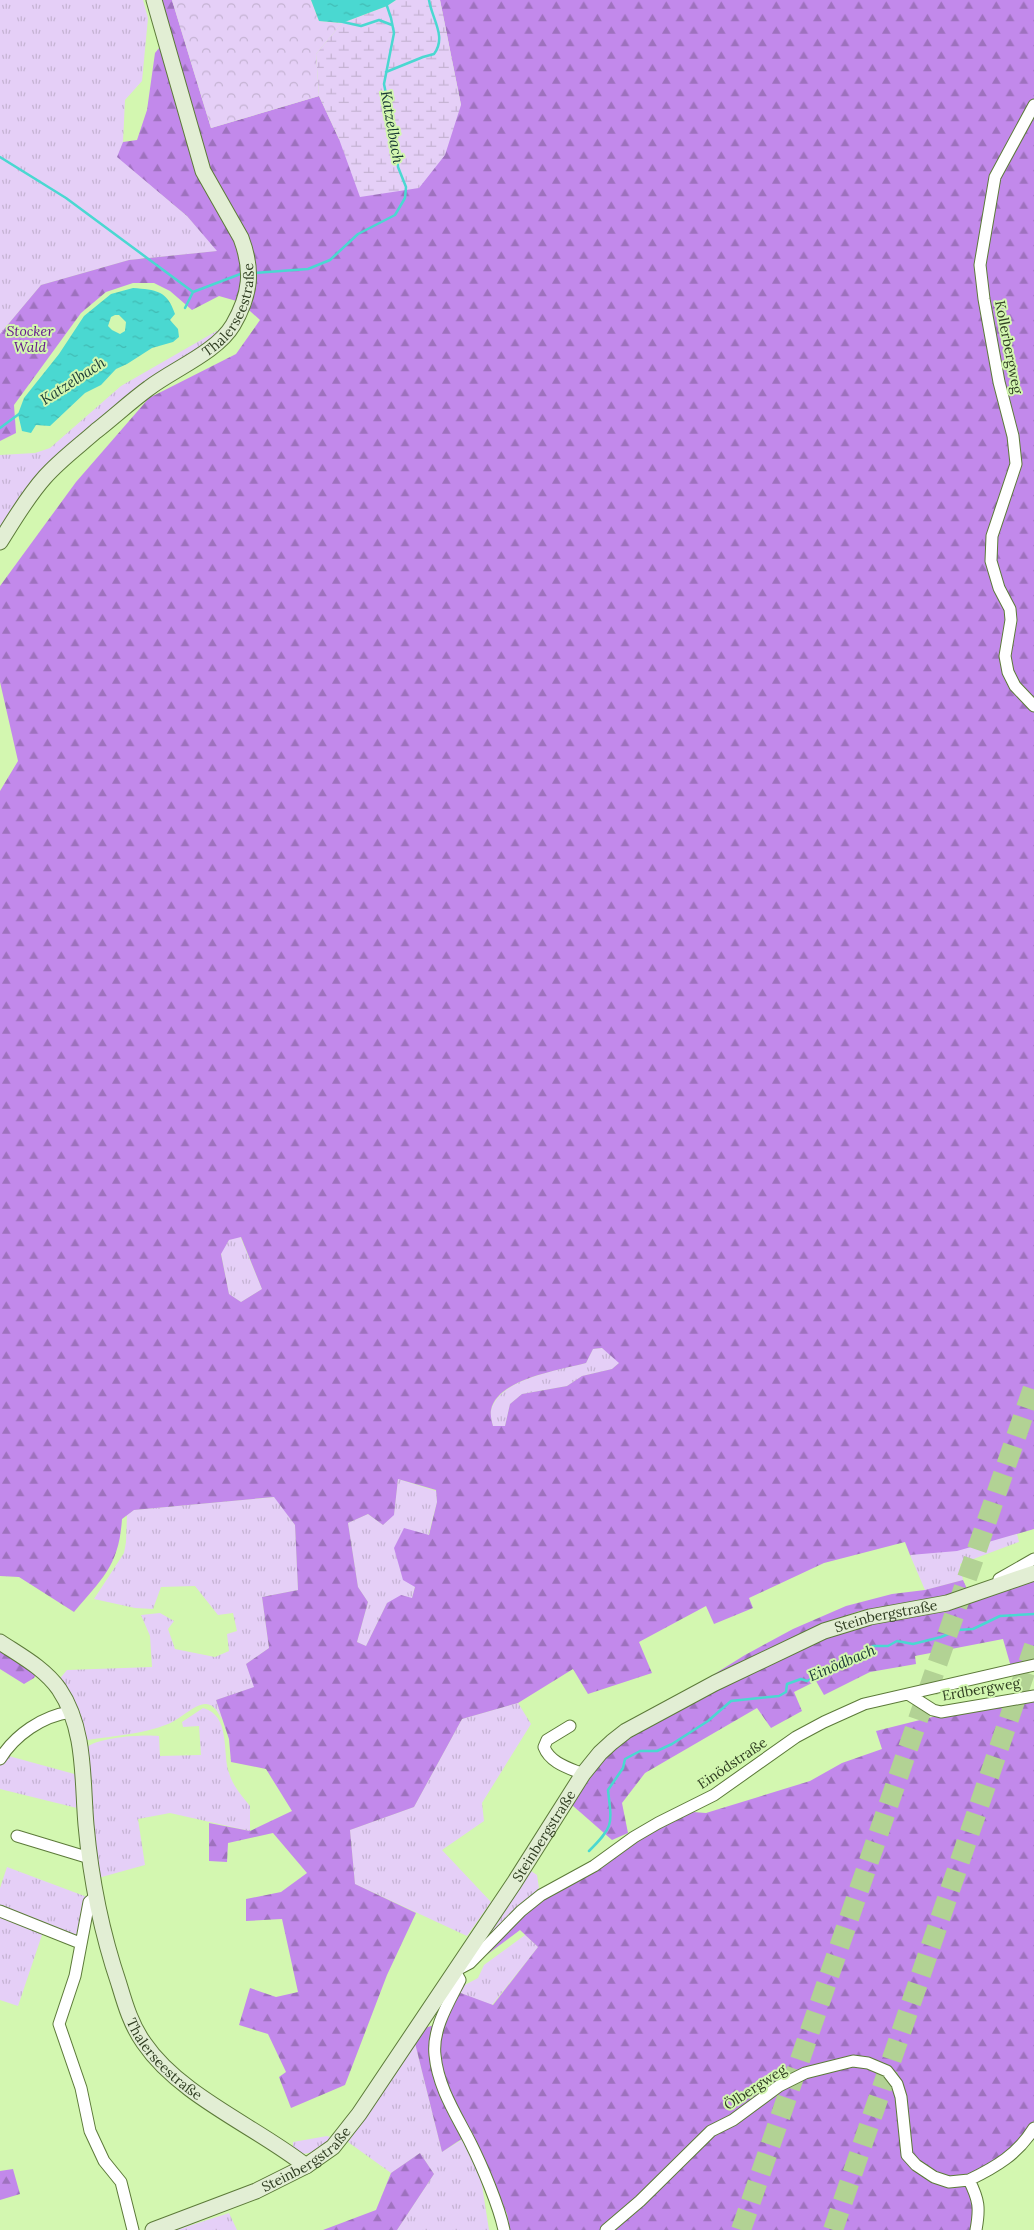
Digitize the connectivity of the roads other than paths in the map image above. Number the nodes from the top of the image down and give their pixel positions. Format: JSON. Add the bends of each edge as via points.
{"nodes":[{"id":1,"x":154,"y":0,"type":"edge"},
{"id":2,"x":1034,"y":105,"type":"edge"},
{"id":3,"x":0,"y":542,"type":"edge"},
{"id":4,"x":1034,"y":706,"type":"edge"},
{"id":5,"x":1034,"y":1559,"type":"edge"},
{"id":6,"x":1034,"y":1573,"type":"edge"},
{"id":7,"x":993,"y":1588,"type":"junction"},
{"id":8,"x":0,"y":1642,"type":"edge"},
{"id":9,"x":1034,"y":1665,"type":"edge"},
{"id":10,"x":908,"y":1694,"type":"junction"},
{"id":11,"x":1034,"y":1696,"type":"edge"},
{"id":12,"x":71,"y":1712,"type":"junction"},
{"id":13,"x":570,"y":1726,"type":"dead end"},
{"id":14,"x":0,"y":1759,"type":"edge"},
{"id":15,"x":583,"y":1774,"type":"junction"},
{"id":16,"x":17,"y":1836,"type":"dead end"},
{"id":17,"x":90,"y":1855,"type":"junction"},
{"id":18,"x":94,"y":1897,"type":"junction"},
{"id":19,"x":0,"y":1912,"type":"edge"},
{"id":20,"x":80,"y":1943,"type":"junction"},
{"id":21,"x":454,"y":1971,"type":"junction"},
{"id":22,"x":1034,"y":2128,"type":"edge"},
{"id":23,"x":306,"y":2166,"type":"junction"},
{"id":24,"x":969,"y":2180,"type":"junction"},
{"id":25,"x":133,"y":2230,"type":"edge"},
{"id":26,"x":152,"y":2230,"type":"edge"},
{"id":27,"x":504,"y":2230,"type":"edge"},
{"id":28,"x":606,"y":2230,"type":"edge"},
{"id":29,"x":976,"y":2230,"type":"edge"}],
"edges":[{"from":1,"to":3,"type":"main road","name":"Thalerseestraße","via":[[203,171],[241,238],[248,260],[248,289],[233,326],[212,347],[149,388],[46,476]]},
{"from":2,"to":4,"type":"street","name":"Kollerbergweg","via":[[995,178],[980,265],[1016,464],[992,536],[991,561],[1010,609],[1004,656],[1008,672],[1015,686]]},
{"from":5,"to":7,"type":"street","via":[[993,1581]]},
{"from":6,"to":7,"type":"main road","name":"Steinbergstraße"},
{"from":7,"to":15,"type":"main road","name":"Steinbergstraße","via":[[947,1603],[846,1622],[777,1652],[626,1731],[600,1753]]},
{"from":8,"to":12,"type":"main road","name":"Thalerseestraße","via":[[46,1673]]},
{"from":9,"to":10,"type":"street","name":"Einödstraße"},
{"from":10,"to":11,"type":"street","name":"Erdbergweg","via":[[941,1712]]},
{"from":10,"to":21,"type":"street","name":"Einödstraße","via":[[864,1704],[796,1737],[714,1795],[639,1834],[594,1866],[541,1895],[470,1963]]},
{"from":12,"to":14,"type":"street","via":[[58,1713],[24,1732],[8,1746]]},
{"from":12,"to":17,"type":"main road","name":"Thalerseestraße","via":[[81,1745]]},
{"from":13,"to":15,"type":"street","via":[[547,1740],[544,1747],[555,1761]]},
{"from":15,"to":21,"type":"main road","name":"Steinbergstraße"},
{"from":16,"to":17,"type":"street","via":[[83,1856]]},
{"from":17,"to":18,"type":"main road","name":"Thalerseestraße"},
{"from":18,"to":20,"type":"street","name":"Thalerseestraße","via":[[89,1902]]},
{"from":18,"to":23,"type":"main road","name":"Thalerseestraße","via":[[128,2012],[144,2044],[169,2071],[204,2098]]},
{"from":19,"to":20,"type":"street"},
{"from":20,"to":25,"type":"street","name":"Thalerseestraße","via":[[59,2024],[81,2088],[90,2131],[104,2160],[121,2182]]},
{"from":21,"to":23,"type":"main road","name":"Steinbergstraße","via":[[355,2120],[333,2147]]},
{"from":21,"to":27,"type":"street","via":[[460,1980],[437,2030],[434,2054],[446,2095],[471,2144]]},
{"from":22,"to":24,"type":"street","name":"Ölbergweg","via":[[1003,2162]]},
{"from":23,"to":26,"type":"main road","name":"Steinbergstraße","via":[[256,2191]]},
{"from":24,"to":28,"type":"street","name":"Ölbergweg","via":[[949,2182],[916,2165],[907,2155],[897,2084],[887,2071],[852,2061],[805,2073],[779,2086],[733,2120],[711,2131]]},
{"from":24,"to":29,"type":"street","via":[[979,2200]]}]}
